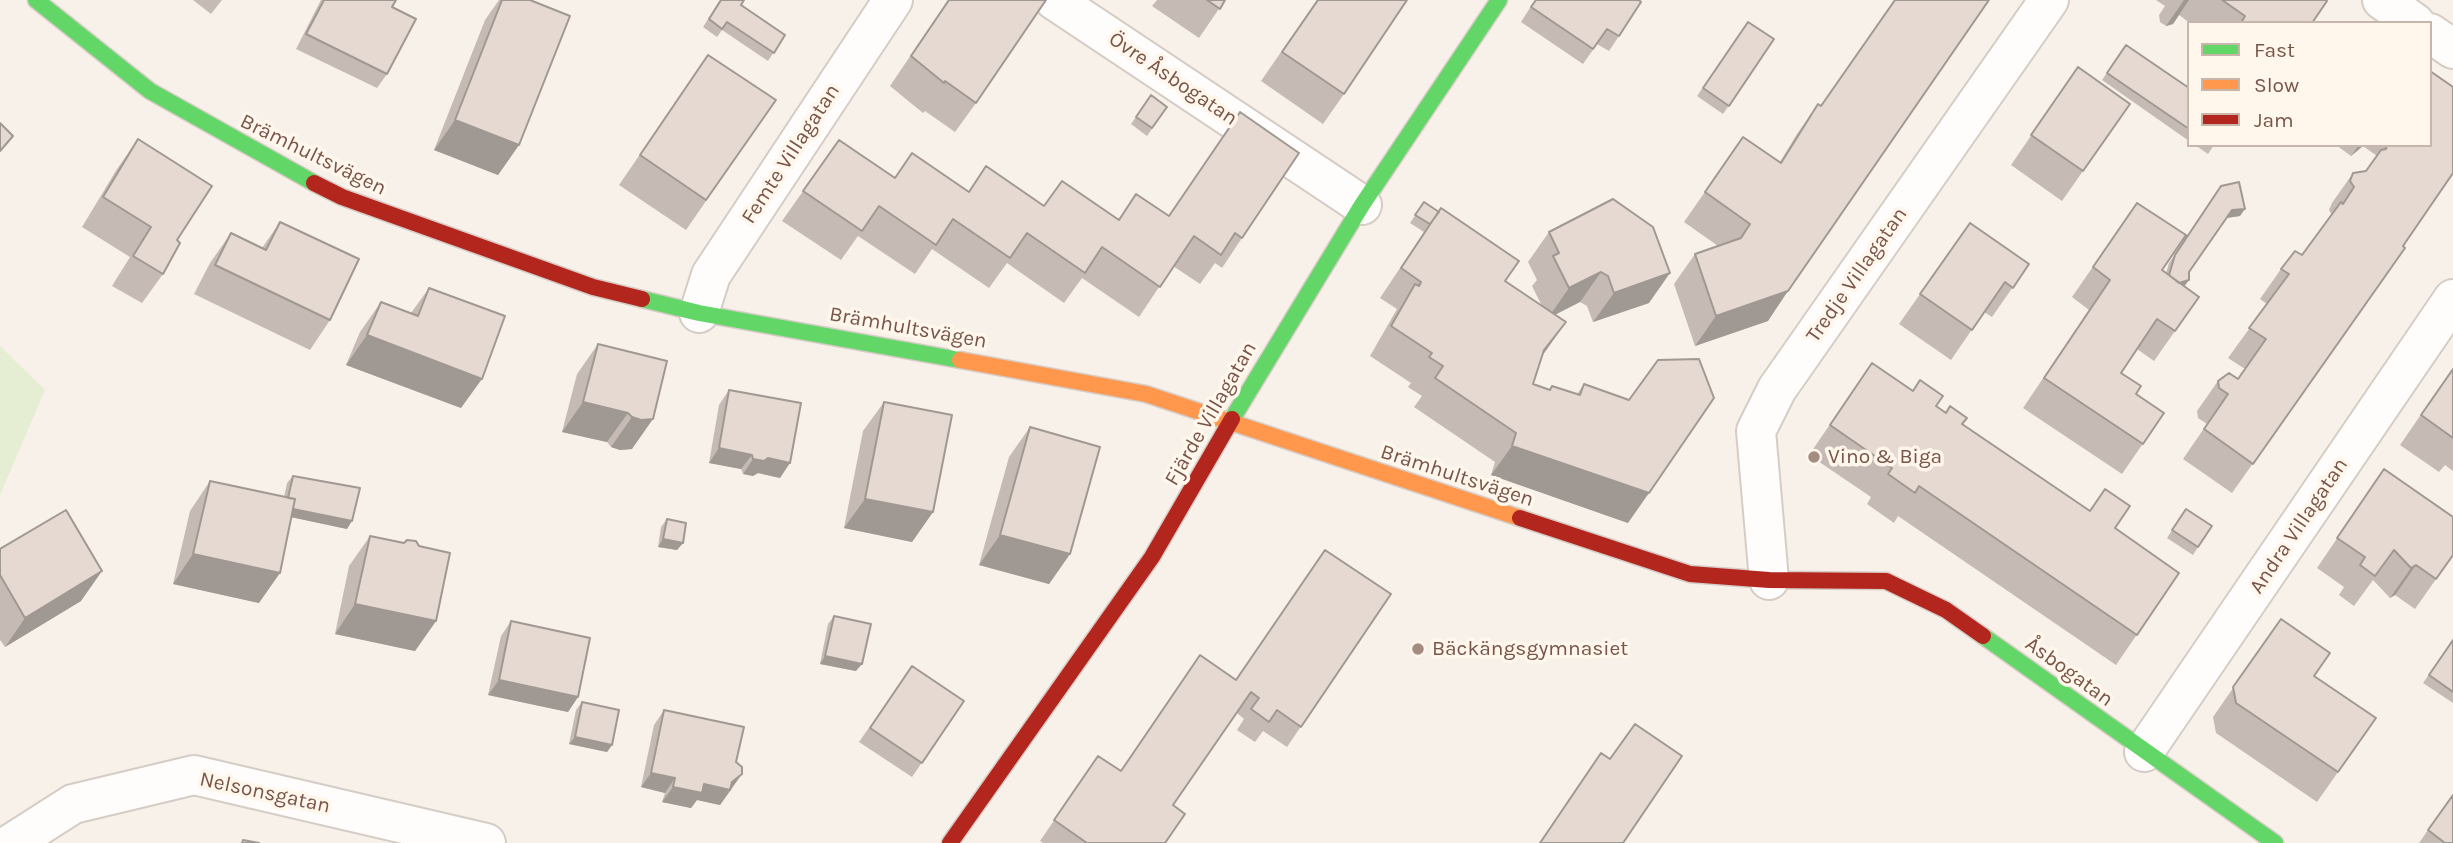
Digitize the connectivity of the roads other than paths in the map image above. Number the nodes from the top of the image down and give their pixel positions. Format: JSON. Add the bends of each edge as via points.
{"nodes":[{"id":1,"x":36,"y":0,"type":"edge"},
{"id":2,"x":893,"y":0,"type":"edge"},
{"id":3,"x":1054,"y":0,"type":"edge"},
{"id":4,"x":1499,"y":0,"type":"edge"},
{"id":5,"x":2049,"y":0,"type":"edge"},
{"id":6,"x":2382,"y":0,"type":"edge"},
{"id":7,"x":2412,"y":21,"type":"edge"},
{"id":8,"x":2432,"y":34,"type":"edge"},
{"id":9,"x":2453,"y":49,"type":"edge"},
{"id":10,"x":1362,"y":205,"type":"junction"},
{"id":11,"x":2453,"y":299,"type":"edge"},
{"id":12,"x":699,"y":313,"type":"junction"},
{"id":13,"x":1232,"y":423,"type":"junction"},
{"id":14,"x":1822,"y":578,"type":"joint"},
{"id":15,"x":1769,"y":579,"type":"junction"},
{"id":16,"x":2144,"y":752,"type":"junction"},
{"id":17,"x":12,"y":843,"type":"edge"},
{"id":18,"x":486,"y":843,"type":"edge"},
{"id":19,"x":950,"y":843,"type":"edge"},
{"id":20,"x":2275,"y":843,"type":"edge"}],
"edges":[{"from":1,"to":12,"type":"street","name":"Brämhultsvägen","via":[[150,91],[342,197],[593,287]]},
{"from":2,"to":12,"type":"street","name":"Femte Villagatan","via":[[712,275]]},
{"from":3,"to":10,"type":"street","name":"Övre Åsbogatan"},
{"from":4,"to":10,"type":"street","name":"Fjärde Villagatan"},
{"from":5,"to":15,"type":"street","name":"Tredje Villagatan","via":[[1777,389],[1756,431]]},
{"from":6,"to":7,"type":"street"},
{"from":8,"to":9,"type":"street"},
{"from":10,"to":13,"type":"street","name":"Fjärde Villagatan"},
{"from":11,"to":16,"type":"street","name":"Andra Villagatan"},
{"from":12,"to":13,"type":"street","name":"Brämhultsvägen","via":[[1146,394]]},
{"from":13,"to":15,"type":"street","name":"Brämhultsvägen","via":[[1690,574]]},
{"from":13,"to":19,"type":"street","name":"Fjärde Villagatan","via":[[1152,557]]},
{"from":14,"to":15,"type":"street","name":"Brämhultsvägen"},
{"from":14,"to":16,"type":"street","name":"Åsbogatan","via":[[1886,581],[1946,610]]},
{"from":16,"to":20,"type":"street","name":"Åsbogatan"},
{"from":17,"to":18,"type":"street","name":"Nelsonsgatan","via":[[74,804],[194,775]]}]}
